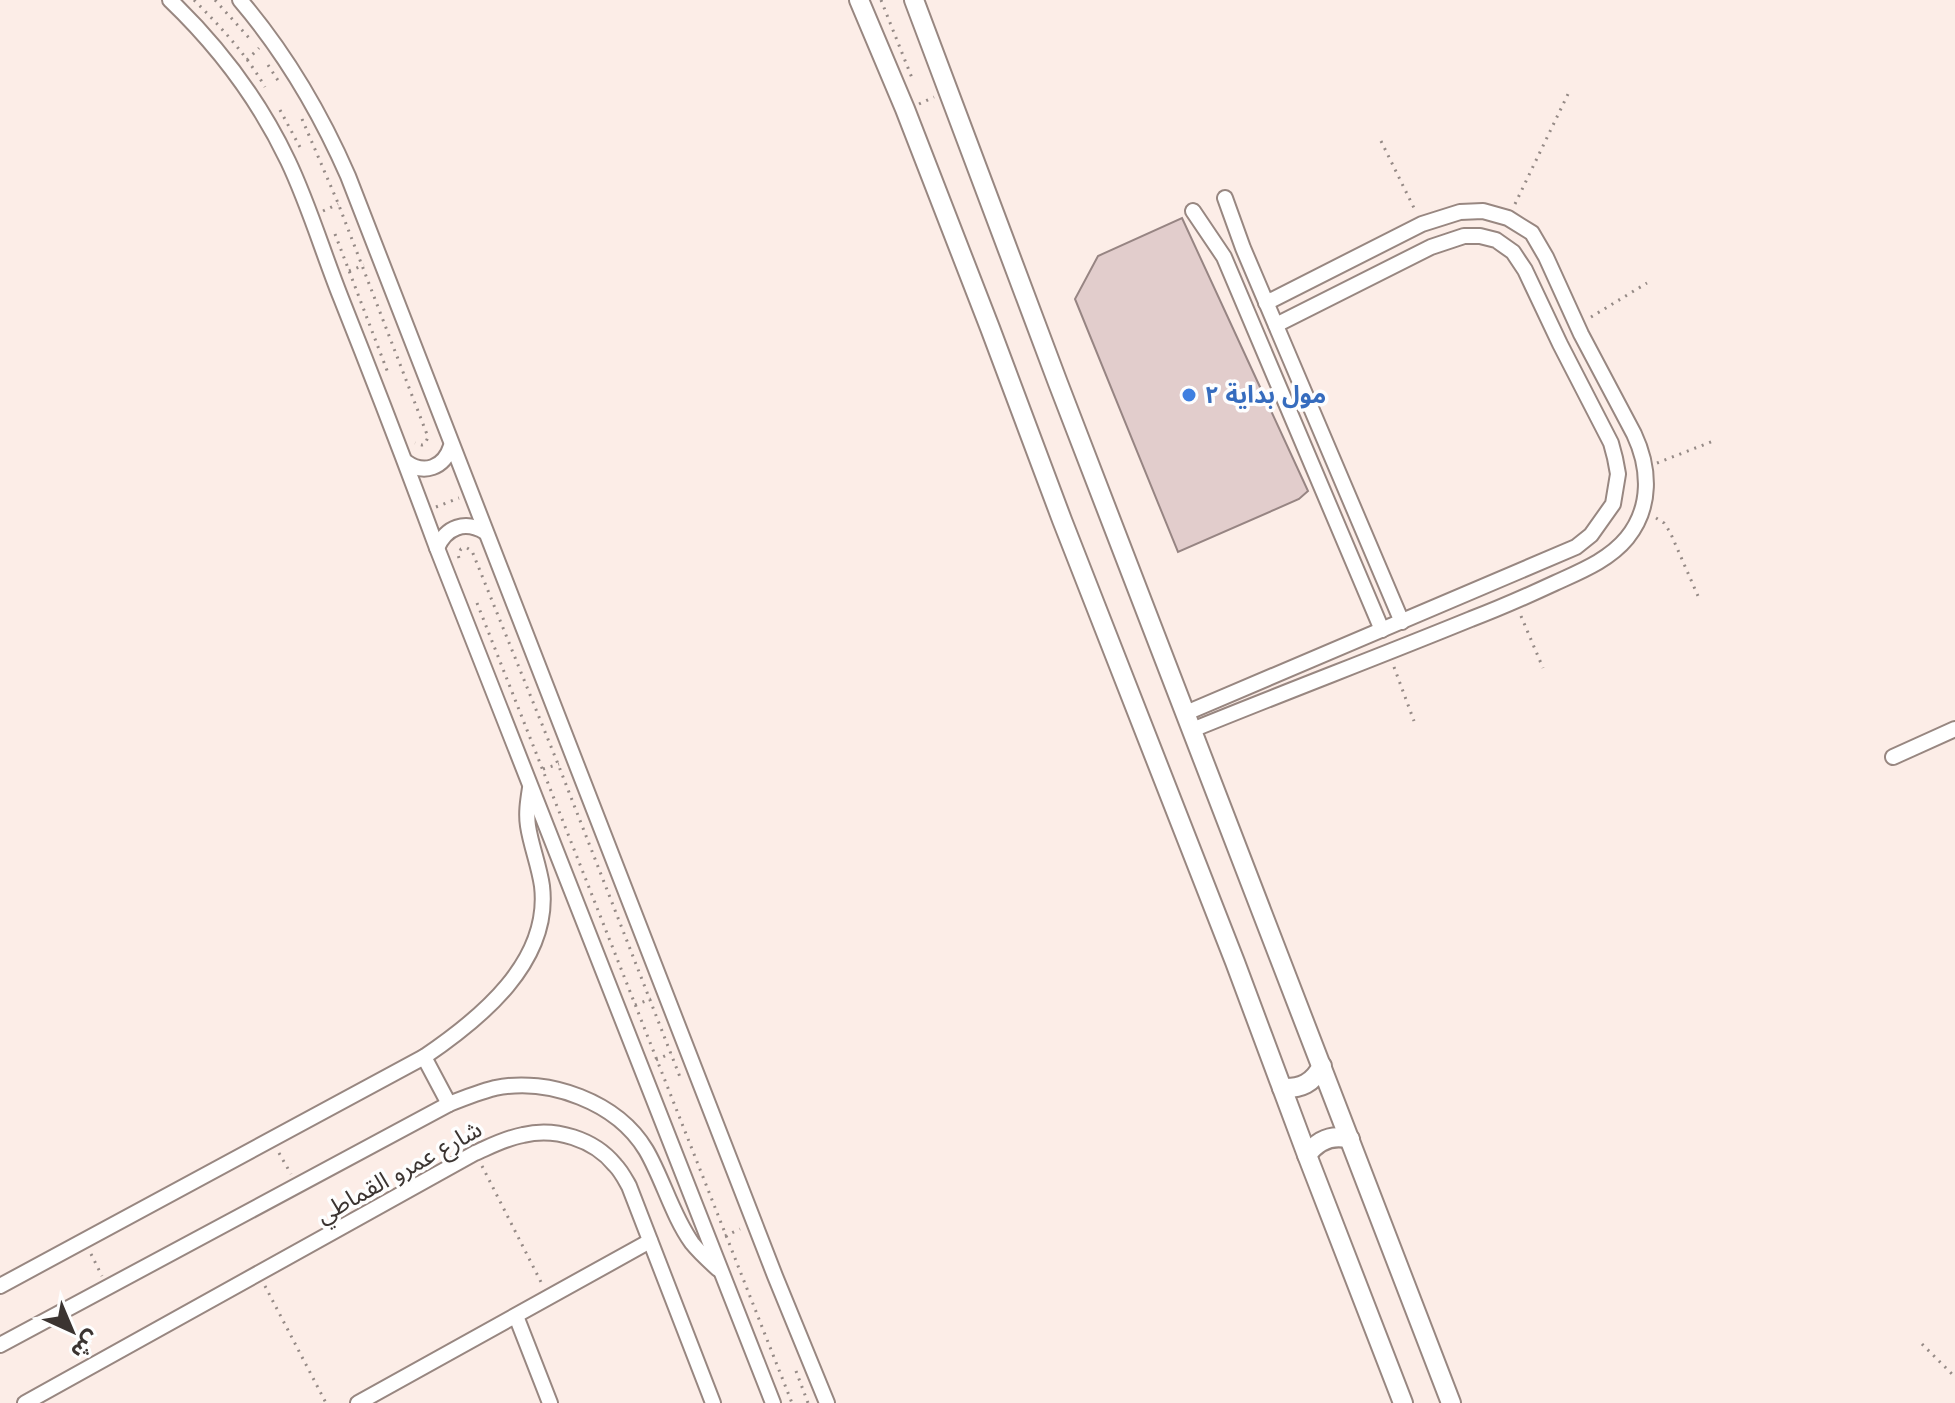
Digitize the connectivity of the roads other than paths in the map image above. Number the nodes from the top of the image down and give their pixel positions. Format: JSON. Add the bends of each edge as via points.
{"nodes":[{"id":1,"x":170,"y":0,"type":"edge"},
{"id":2,"x":240,"y":0,"type":"edge"},
{"id":3,"x":859,"y":0,"type":"edge"},
{"id":4,"x":914,"y":0,"type":"edge"},
{"id":5,"x":1225,"y":198,"type":"dead end"},
{"id":6,"x":1193,"y":211,"type":"dead end"},
{"id":7,"x":1252,"y":267,"type":"junction"},
{"id":8,"x":1232,"y":275,"type":"junction"},
{"id":9,"x":1266,"y":303,"type":"junction"},
{"id":10,"x":1276,"y":325,"type":"junction"},
{"id":11,"x":1579,"y":330,"type":"junction"},
{"id":12,"x":1560,"y":344,"type":"junction"},
{"id":13,"x":451,"y":446,"type":"junction"},
{"id":14,"x":406,"y":462,"type":"junction"},
{"id":15,"x":485,"y":532,"type":"junction"},
{"id":16,"x":437,"y":548,"type":"junction"},
{"id":17,"x":1402,"y":622,"type":"junction"},
{"id":18,"x":1382,"y":630,"type":"junction"},
{"id":19,"x":1273,"y":676,"type":"junction"},
{"id":20,"x":1282,"y":694,"type":"junction"},
{"id":21,"x":1189,"y":721,"type":"junction"},
{"id":22,"x":1955,"y":729,"type":"edge"},
{"id":23,"x":1893,"y":757,"type":"dead end"},
{"id":24,"x":528,"y":779,"type":"junction"},
{"id":25,"x":424,"y":1057,"type":"junction"},
{"id":26,"x":1322,"y":1066,"type":"junction"},
{"id":27,"x":1282,"y":1088,"type":"junction"},
{"id":28,"x":449,"y":1104,"type":"junction"},
{"id":29,"x":1350,"y":1139,"type":"junction"},
{"id":30,"x":1307,"y":1155,"type":"junction"},
{"id":31,"x":650,"y":1241,"type":"junction"},
{"id":32,"x":721,"y":1272,"type":"junction"},
{"id":33,"x":0,"y":1286,"type":"edge"},
{"id":34,"x":516,"y":1316,"type":"junction"},
{"id":35,"x":0,"y":1345,"type":"edge"},
{"id":36,"x":25,"y":1403,"type":"edge"},
{"id":37,"x":358,"y":1403,"type":"edge"},
{"id":38,"x":550,"y":1403,"type":"edge"},
{"id":39,"x":713,"y":1403,"type":"edge"},
{"id":40,"x":773,"y":1403,"type":"edge"},
{"id":41,"x":827,"y":1403,"type":"edge"},
{"id":42,"x":1403,"y":1403,"type":"edge"},
{"id":43,"x":1451,"y":1403,"type":"edge"}],
"edges":[{"from":1,"to":14,"type":"street","via":[[234,71],[289,162]]},
{"from":2,"to":13,"type":"street","via":[[298,78],[333,142]]},
{"from":3,"to":27,"type":"street"},
{"from":4,"to":21,"type":"street"},
{"from":5,"to":7,"type":"street"},
{"from":6,"to":8,"type":"street"},
{"from":7,"to":8,"type":"street"},
{"from":7,"to":9,"type":"street"},
{"from":8,"to":18,"type":"street"},
{"from":9,"to":10,"type":"street"},
{"from":9,"to":11,"type":"street","via":[[1422,224],[1483,211],[1532,233]]},
{"from":10,"to":12,"type":"street","via":[[1431,247],[1480,236],[1513,252]]},
{"from":10,"to":17,"type":"street"},
{"from":11,"to":12,"type":"street"},
{"from":11,"to":20,"type":"street","via":[[1642,450],[1645,499],[1629,536],[1611,555],[1515,601]]},
{"from":12,"to":17,"type":"street","via":[[1611,443],[1618,474],[1613,504],[1576,547]]},
{"from":13,"to":14,"type":"street","via":[[442,463],[430,469]]},
{"from":13,"to":15,"type":"street"},
{"from":14,"to":16,"type":"street"},
{"from":15,"to":16,"type":"street","via":[[473,526],[453,528]]},
{"from":15,"to":41,"type":"street"},
{"from":16,"to":24,"type":"street"},
{"from":17,"to":18,"type":"street"},
{"from":18,"to":19,"type":"street"},
{"from":19,"to":20,"type":"street"},
{"from":19,"to":21,"type":"street"},
{"from":20,"to":21,"type":"street"},
{"from":21,"to":26,"type":"street"},
{"from":22,"to":23,"type":"street"},
{"from":24,"to":25,"type":"street","via":[[528,825],[543,892],[536,937],[491,1004]]},
{"from":24,"to":32,"type":"street"},
{"from":25,"to":28,"type":"street"},
{"from":25,"to":33,"type":"street"},
{"from":26,"to":27,"type":"street","via":[[1302,1087]]},
{"from":26,"to":29,"type":"street"},
{"from":27,"to":30,"type":"street"},
{"from":28,"to":32,"type":"street","via":[[498,1087],[522,1086],[558,1090],[593,1103],[644,1146],[692,1242]]},
{"from":28,"to":35,"type":"street"},
{"from":29,"to":30,"type":"street","via":[[1325,1139]]},
{"from":29,"to":43,"type":"street"},
{"from":30,"to":42,"type":"street"},
{"from":31,"to":34,"type":"street"},
{"from":31,"to":36,"type":"street","name":"شارع عمرو القماطي","via":[[629,1186],[597,1148],[550,1133],[525,1134],[475,1153]]},
{"from":31,"to":39,"type":"street","name":"شارع عمرو القماطي"},
{"from":32,"to":40,"type":"street"},
{"from":34,"to":37,"type":"street"},
{"from":34,"to":38,"type":"street"}]}
